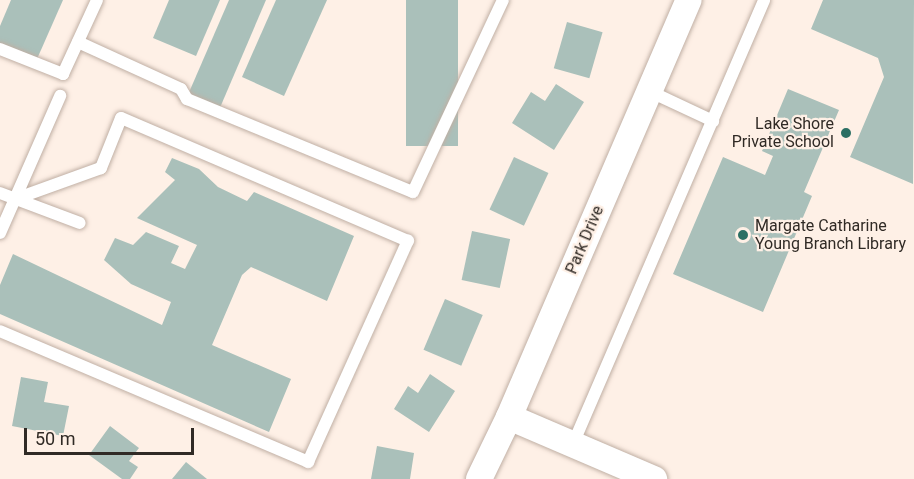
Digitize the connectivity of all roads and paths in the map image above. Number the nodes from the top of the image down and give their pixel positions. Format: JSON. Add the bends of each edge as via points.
{"nodes":[{"id":1,"x":97,"y":0,"type":"edge"},
{"id":2,"x":503,"y":0,"type":"edge"},
{"id":3,"x":689,"y":0,"type":"edge"},
{"id":4,"x":764,"y":0,"type":"edge"},
{"id":5,"x":78,"y":42,"type":"junction"},
{"id":6,"x":0,"y":49,"type":"edge"},
{"id":7,"x":649,"y":91,"type":"junction"},
{"id":8,"x":60,"y":96,"type":"dead end"},
{"id":9,"x":713,"y":121,"type":"junction"},
{"id":10,"x":0,"y":193,"type":"edge"},
{"id":11,"x":15,"y":200,"type":"junction"},
{"id":12,"x":80,"y":223,"type":"dead end"},
{"id":13,"x":0,"y":233,"type":"edge"},
{"id":14,"x":0,"y":331,"type":"edge"},
{"id":15,"x":509,"y":417,"type":"junction"},
{"id":16,"x":573,"y":444,"type":"junction"},
{"id":17,"x":479,"y":479,"type":"edge"},
{"id":18,"x":654,"y":479,"type":"edge"}],
"edges":[{"from":1,"to":5,"type":"lane"},
{"from":2,"to":5,"type":"lane","via":[[413,192],[187,99],[181,89]]},
{"from":3,"to":7,"type":"street","name":"Park Drive"},
{"from":4,"to":9,"type":"lane"},
{"from":5,"to":6,"type":"lane","via":[[63,74]]},
{"from":7,"to":9,"type":"lane"},
{"from":7,"to":15,"type":"street","name":"Park Drive"},
{"from":8,"to":11,"type":"lane"},
{"from":9,"to":16,"type":"lane"},
{"from":10,"to":11,"type":"lane"},
{"from":11,"to":12,"type":"lane"},
{"from":11,"to":13,"type":"lane"},
{"from":11,"to":14,"type":"lane","via":[[101,168],[121,118],[408,241],[308,462]]},
{"from":15,"to":16,"type":"street"},
{"from":15,"to":17,"type":"street","name":"Park Drive"},
{"from":16,"to":18,"type":"street"}]}
